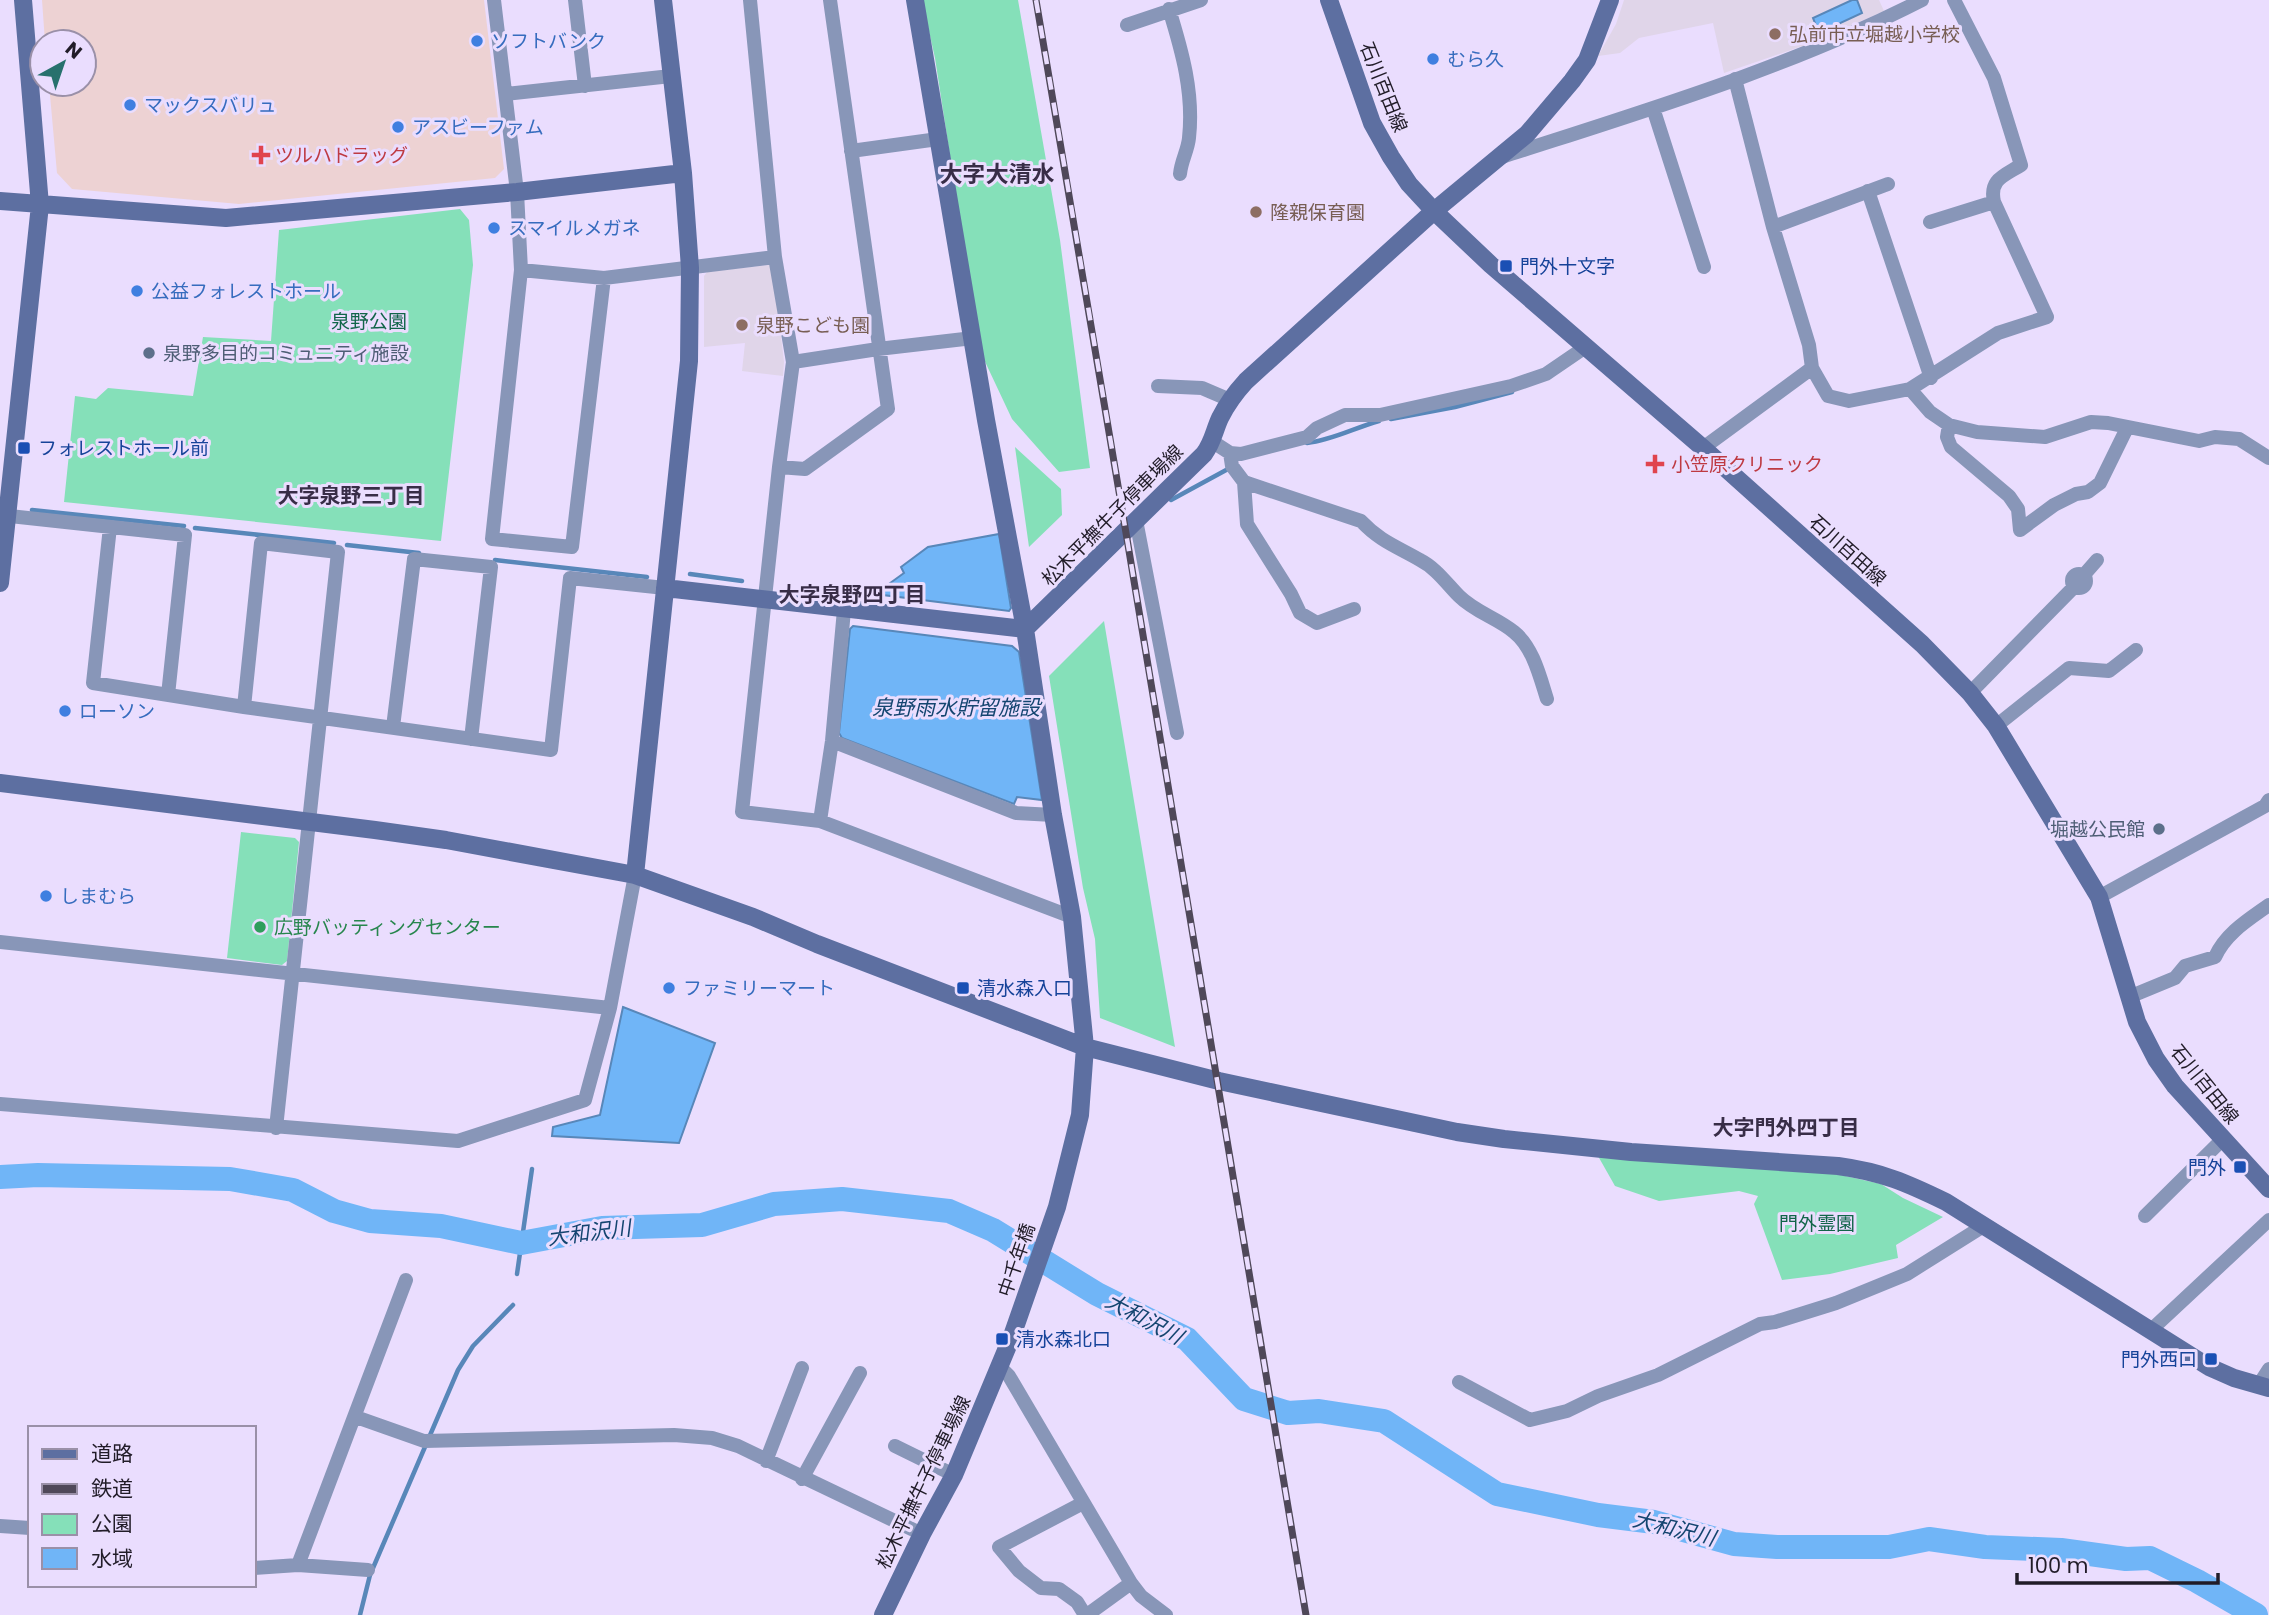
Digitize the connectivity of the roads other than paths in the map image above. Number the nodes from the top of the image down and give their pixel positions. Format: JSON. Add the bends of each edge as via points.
{"nodes":[{"id":1,"x":23,"y":0,"type":"edge"},
{"id":2,"x":494,"y":0,"type":"edge"},
{"id":3,"x":575,"y":0,"type":"edge"},
{"id":4,"x":663,"y":0,"type":"edge"},
{"id":5,"x":750,"y":0,"type":"edge"},
{"id":6,"x":830,"y":0,"type":"edge"},
{"id":7,"x":915,"y":0,"type":"edge"},
{"id":8,"x":1201,"y":0,"type":"edge"},
{"id":9,"x":1329,"y":0,"type":"edge"},
{"id":10,"x":1610,"y":0,"type":"edge"},
{"id":11,"x":1922,"y":0,"type":"edge"},
{"id":12,"x":1954,"y":0,"type":"edge"},
{"id":13,"x":1169,"y":9,"type":"junction"},
{"id":14,"x":1127,"y":25,"type":"dead end"},
{"id":15,"x":671,"y":76,"type":"junction"},
{"id":16,"x":1734,"y":79,"type":"junction"},
{"id":17,"x":585,"y":86,"type":"junction"},
{"id":18,"x":506,"y":94,"type":"junction"},
{"id":19,"x":1653,"y":108,"type":"junction"},
{"id":20,"x":938,"y":139,"type":"junction"},
{"id":21,"x":851,"y":151,"type":"junction"},
{"id":22,"x":1501,"y":158,"type":"junction"},
{"id":23,"x":683,"y":173,"type":"junction"},
{"id":24,"x":1180,"y":174,"type":"dead end"},
{"id":25,"x":1888,"y":184,"type":"dead end"},
{"id":26,"x":1868,"y":191,"type":"junction"},
{"id":27,"x":517,"y":192,"type":"junction"},
{"id":28,"x":0,"y":201,"type":"edge"},
{"id":29,"x":1994,"y":202,"type":"junction"},
{"id":30,"x":40,"y":205,"type":"junction"},
{"id":31,"x":1434,"y":211,"type":"junction"},
{"id":32,"x":1930,"y":222,"type":"dead end"},
{"id":33,"x":1773,"y":227,"type":"junction"},
{"id":34,"x":775,"y":257,"type":"junction"},
{"id":35,"x":1704,"y":267,"type":"dead end"},
{"id":36,"x":690,"y":268,"type":"junction"},
{"id":37,"x":521,"y":270,"type":"junction"},
{"id":38,"x":604,"y":278,"type":"junction"},
{"id":39,"x":972,"y":338,"type":"junction"},
{"id":40,"x":1587,"y":346,"type":"junction"},
{"id":41,"x":878,"y":349,"type":"junction"},
{"id":42,"x":793,"y":362,"type":"junction"},
{"id":43,"x":1812,"y":368,"type":"junction"},
{"id":44,"x":1931,"y":377,"type":"junction"},
{"id":45,"x":1158,"y":386,"type":"dead end"},
{"id":46,"x":1910,"y":388,"type":"junction"},
{"id":47,"x":1230,"y":400,"type":"junction"},
{"id":48,"x":1949,"y":425,"type":"junction"},
{"id":49,"x":2127,"y":428,"type":"junction"},
{"id":50,"x":1213,"y":442,"type":"junction"},
{"id":51,"x":1703,"y":448,"type":"junction"},
{"id":52,"x":1230,"y":453,"type":"junction"},
{"id":53,"x":2269,"y":458,"type":"edge"},
{"id":54,"x":779,"y":467,"type":"junction"},
{"id":55,"x":1244,"y":482,"type":"junction"},
{"id":56,"x":4,"y":516,"type":"edge"},
{"id":57,"x":1136,"y":520,"type":"junction"},
{"id":58,"x":110,"y":527,"type":"junction"},
{"id":59,"x":2097,"y":561,"type":"dead end"},
{"id":60,"x":0,"y":583,"type":"edge"},
{"id":61,"x":665,"y":588,"type":"junction"},
{"id":62,"x":765,"y":598,"type":"junction"},
{"id":63,"x":1354,"y":609,"type":"dead end"},
{"id":64,"x":844,"y":610,"type":"junction"},
{"id":65,"x":1025,"y":629,"type":"junction"},
{"id":66,"x":2136,"y":650,"type":"dead end"},
{"id":67,"x":1970,"y":693,"type":"junction"},
{"id":68,"x":168,"y":695,"type":"junction"},
{"id":69,"x":1547,"y":699,"type":"dead end"},
{"id":70,"x":244,"y":707,"type":"junction"},
{"id":71,"x":320,"y":718,"type":"junction"},
{"id":72,"x":1996,"y":726,"type":"junction"},
{"id":73,"x":393,"y":727,"type":"junction"},
{"id":74,"x":1177,"y":733,"type":"dead end"},
{"id":75,"x":471,"y":739,"type":"junction"},
{"id":76,"x":832,"y":741,"type":"junction"},
{"id":77,"x":0,"y":783,"type":"edge"},
{"id":78,"x":2269,"y":800,"type":"edge"},
{"id":79,"x":1053,"y":815,"type":"junction"},
{"id":80,"x":309,"y":820,"type":"junction"},
{"id":81,"x":820,"y":821,"type":"junction"},
{"id":82,"x":635,"y":875,"type":"junction"},
{"id":83,"x":2099,"y":897,"type":"junction"},
{"id":84,"x":2269,"y":905,"type":"edge"},
{"id":85,"x":1072,"y":918,"type":"junction"},
{"id":86,"x":0,"y":942,"type":"edge"},
{"id":87,"x":292,"y":975,"type":"junction"},
{"id":88,"x":2129,"y":997,"type":"junction"},
{"id":89,"x":610,"y":1008,"type":"junction"},
{"id":90,"x":1085,"y":1047,"type":"junction"},
{"id":91,"x":0,"y":1104,"type":"edge"},
{"id":92,"x":276,"y":1128,"type":"junction"},
{"id":93,"x":2223,"y":1139,"type":"junction"},
{"id":94,"x":2269,"y":1189,"type":"edge"},
{"id":95,"x":2145,"y":1216,"type":"dead end"},
{"id":96,"x":2269,"y":1220,"type":"edge"},
{"id":97,"x":1985,"y":1225,"type":"junction"},
{"id":98,"x":406,"y":1280,"type":"dead end"},
{"id":99,"x":1016,"y":1326,"type":"joint"},
{"id":100,"x":2150,"y":1331,"type":"junction"},
{"id":101,"x":1000,"y":1367,"type":"junction"},
{"id":102,"x":802,"y":1368,"type":"dead end"},
{"id":103,"x":2269,"y":1369,"type":"edge"},
{"id":104,"x":860,"y":1373,"type":"dead end"},
{"id":105,"x":1459,"y":1382,"type":"dead end"},
{"id":106,"x":2264,"y":1387,"type":"edge"},
{"id":107,"x":355,"y":1417,"type":"junction"},
{"id":108,"x":895,"y":1446,"type":"dead end"},
{"id":109,"x":766,"y":1461,"type":"junction"},
{"id":110,"x":954,"y":1475,"type":"junction"},
{"id":111,"x":802,"y":1479,"type":"junction"},
{"id":112,"x":1083,"y":1503,"type":"junction"},
{"id":113,"x":0,"y":1526,"type":"edge"},
{"id":114,"x":28,"y":1528,"type":"edge"},
{"id":115,"x":922,"y":1534,"type":"junction"},
{"id":116,"x":298,"y":1565,"type":"junction"},
{"id":117,"x":256,"y":1568,"type":"edge"},
{"id":118,"x":368,"y":1570,"type":"dead end"},
{"id":119,"x":1131,"y":1583,"type":"junction"},
{"id":120,"x":883,"y":1615,"type":"edge"},
{"id":121,"x":1086,"y":1615,"type":"edge"},
{"id":122,"x":1166,"y":1615,"type":"edge"}],
"edges":[{"from":1,"to":30,"type":"street"},
{"from":2,"to":18,"type":"street"},
{"from":3,"to":17,"type":"street"},
{"from":4,"to":15,"type":"street"},
{"from":5,"to":34,"type":"street"},
{"from":6,"to":21,"type":"street"},
{"from":7,"to":20,"type":"street"},
{"from":8,"to":13,"type":"street"},
{"from":9,"to":31,"type":"street","name":"石川百田線","via":[[1372,123],[1409,184]]},
{"from":10,"to":22,"type":"street","name":"松木平撫牛子停車場線","via":[[1587,60],[1527,135]]},
{"from":11,"to":16,"type":"street","via":[[1813,52]]},
{"from":12,"to":29,"type":"street","via":[[1994,78],[2021,164],[1995,181],[1991,190]]},
{"from":13,"to":14,"type":"street"},
{"from":13,"to":24,"type":"street","via":[[1186,62],[1190,120]]},
{"from":15,"to":17,"type":"street"},
{"from":15,"to":23,"type":"street"},
{"from":16,"to":19,"type":"street"},
{"from":16,"to":33,"type":"street"},
{"from":17,"to":18,"type":"street"},
{"from":18,"to":27,"type":"street"},
{"from":19,"to":22,"type":"street"},
{"from":19,"to":35,"type":"street"},
{"from":20,"to":21,"type":"street"},
{"from":20,"to":39,"type":"street"},
{"from":21,"to":41,"type":"street"},
{"from":22,"to":31,"type":"street","name":"松木平撫牛子停車場線"},
{"from":23,"to":27,"type":"street"},
{"from":23,"to":36,"type":"street"},
{"from":25,"to":26,"type":"street"},
{"from":26,"to":33,"type":"street"},
{"from":26,"to":44,"type":"street"},
{"from":27,"to":30,"type":"street","via":[[226,218]]},
{"from":27,"to":37,"type":"street"},
{"from":28,"to":30,"type":"street"},
{"from":29,"to":32,"type":"street"},
{"from":29,"to":44,"type":"street","via":[[2047,317],[1998,333]]},
{"from":30,"to":56,"type":"street"},
{"from":31,"to":40,"type":"street","name":"石川百田線"},
{"from":31,"to":47,"type":"street","name":"松木平撫牛子停車場線"},
{"from":33,"to":43,"type":"street"},
{"from":34,"to":36,"type":"street"},
{"from":34,"to":42,"type":"street"},
{"from":36,"to":38,"type":"street"},
{"from":36,"to":61,"type":"street","via":[[689,361]]},
{"from":37,"to":38,"type":"street"},
{"from":37,"to":38,"type":"street","via":[[492,539],[572,547]]},
{"from":39,"to":41,"type":"street"},
{"from":39,"to":65,"type":"street"},
{"from":40,"to":51,"type":"street","name":"石川百田線"},
{"from":40,"to":52,"type":"street","via":[[1546,374],[1511,386],[1380,415],[1345,415],[1307,437]]},
{"from":41,"to":42,"type":"street"},
{"from":41,"to":54,"type":"street","via":[[888,409],[806,469]]},
{"from":42,"to":54,"type":"street"},
{"from":43,"to":46,"type":"street","via":[[1828,396],[1849,401]]},
{"from":43,"to":51,"type":"street"},
{"from":44,"to":46,"type":"street"},
{"from":45,"to":47,"type":"street","via":[[1202,388]]},
{"from":46,"to":48,"type":"street","via":[[1930,412]]},
{"from":47,"to":50,"type":"street","name":"松木平撫牛子停車場線"},
{"from":48,"to":49,"type":"street","via":[[2045,437],[2091,422]]},
{"from":48,"to":49,"type":"street","via":[[1951,447],[2009,496],[2018,509],[2020,530],[2054,505],[2100,483]]},
{"from":49,"to":53,"type":"street","via":[[2199,440],[2239,439]]},
{"from":50,"to":52,"type":"street"},
{"from":50,"to":57,"type":"street","name":"松木平撫牛子停車場線"},
{"from":51,"to":67,"type":"street","name":"石川百田線","via":[[1922,643]]},
{"from":52,"to":55,"type":"street","via":[[1232,466]]},
{"from":54,"to":62,"type":"street"},
{"from":55,"to":63,"type":"street","via":[[1247,524],[1300,613],[1317,624]]},
{"from":55,"to":69,"type":"street","via":[[1361,522],[1396,549],[1421,560],[1460,597],[1525,643]]},
{"from":56,"to":58,"type":"street"},
{"from":56,"to":60,"type":"street"},
{"from":57,"to":65,"type":"street","name":"松木平撫牛子停車場線"},
{"from":57,"to":74,"type":"street"},
{"from":58,"to":68,"type":"street","via":[[93,683]]},
{"from":58,"to":68,"type":"street","via":[[185,535]]},
{"from":59,"to":67,"type":"street"},
{"from":61,"to":62,"type":"street"},
{"from":61,"to":75,"type":"street","via":[[570,578],[551,750]]},
{"from":61,"to":82,"type":"street"},
{"from":62,"to":64,"type":"street"},
{"from":62,"to":81,"type":"street","via":[[742,812]]},
{"from":64,"to":65,"type":"street"},
{"from":64,"to":76,"type":"street"},
{"from":65,"to":79,"type":"street"},
{"from":66,"to":72,"type":"street","via":[[2109,671],[2069,668]]},
{"from":67,"to":72,"type":"street","name":"石川百田線"},
{"from":68,"to":70,"type":"street"},
{"from":70,"to":71,"type":"street"},
{"from":70,"to":71,"type":"street","via":[[261,543],[338,552]]},
{"from":71,"to":73,"type":"street"},
{"from":71,"to":80,"type":"street"},
{"from":72,"to":83,"type":"street","name":"石川百田線"},
{"from":73,"to":75,"type":"street"},
{"from":73,"to":75,"type":"street","via":[[414,559],[491,567]]},
{"from":76,"to":79,"type":"street","via":[[1016,813]]},
{"from":76,"to":81,"type":"street"},
{"from":77,"to":80,"type":"street"},
{"from":78,"to":83,"type":"street"},
{"from":79,"to":85,"type":"street"},
{"from":80,"to":82,"type":"street"},
{"from":80,"to":87,"type":"street"},
{"from":81,"to":85,"type":"street"},
{"from":82,"to":89,"type":"street"},
{"from":82,"to":90,"type":"street"},
{"from":83,"to":88,"type":"street","name":"石川百田線"},
{"from":84,"to":88,"type":"street","via":[[2236,928],[2215,957],[2185,966],[2175,978]]},
{"from":85,"to":90,"type":"street"},
{"from":86,"to":87,"type":"street"},
{"from":87,"to":89,"type":"street"},
{"from":87,"to":92,"type":"street"},
{"from":88,"to":93,"type":"street","name":"石川百田線","via":[[2156,1059]]},
{"from":89,"to":92,"type":"street","via":[[585,1100],[458,1141]]},
{"from":90,"to":97,"type":"street","via":[[1457,1132],[1871,1171],[1902,1180]]},
{"from":90,"to":99,"type":"street","name":"中千年橋","via":[[1080,1115],[1057,1207]]},
{"from":91,"to":92,"type":"street"},
{"from":93,"to":94,"type":"street","name":"石川百田線"},
{"from":93,"to":95,"type":"street"},
{"from":96,"to":100,"type":"street"},
{"from":97,"to":100,"type":"street"},
{"from":97,"to":105,"type":"street","via":[[1908,1274],[1836,1303],[1760,1324],[1658,1376],[1567,1411],[1530,1420]]},
{"from":98,"to":107,"type":"street"},
{"from":99,"to":101,"type":"street","name":"松木平撫牛子停車場線"},
{"from":100,"to":106,"type":"street","via":[[2209,1367]]},
{"from":101,"to":110,"type":"street","name":"松木平撫牛子停車場線"},
{"from":101,"to":112,"type":"street"},
{"from":102,"to":109,"type":"street"},
{"from":103,"to":106,"type":"street"},
{"from":104,"to":111,"type":"street"},
{"from":107,"to":109,"type":"street","via":[[427,1441],[712,1438]]},
{"from":107,"to":116,"type":"street"},
{"from":108,"to":110,"type":"street"},
{"from":109,"to":111,"type":"street"},
{"from":110,"to":115,"type":"street","name":"松木平撫牛子停車場線"},
{"from":111,"to":115,"type":"street"},
{"from":112,"to":119,"type":"street"},
{"from":112,"to":121,"type":"street","via":[[999,1547],[1019,1571],[1041,1588],[1059,1589]]},
{"from":113,"to":114,"type":"street"},
{"from":115,"to":120,"type":"street","name":"松木平撫牛子停車場線"},
{"from":116,"to":117,"type":"street"},
{"from":116,"to":118,"type":"street"},
{"from":119,"to":121,"type":"street"},
{"from":119,"to":122,"type":"street"}]}
